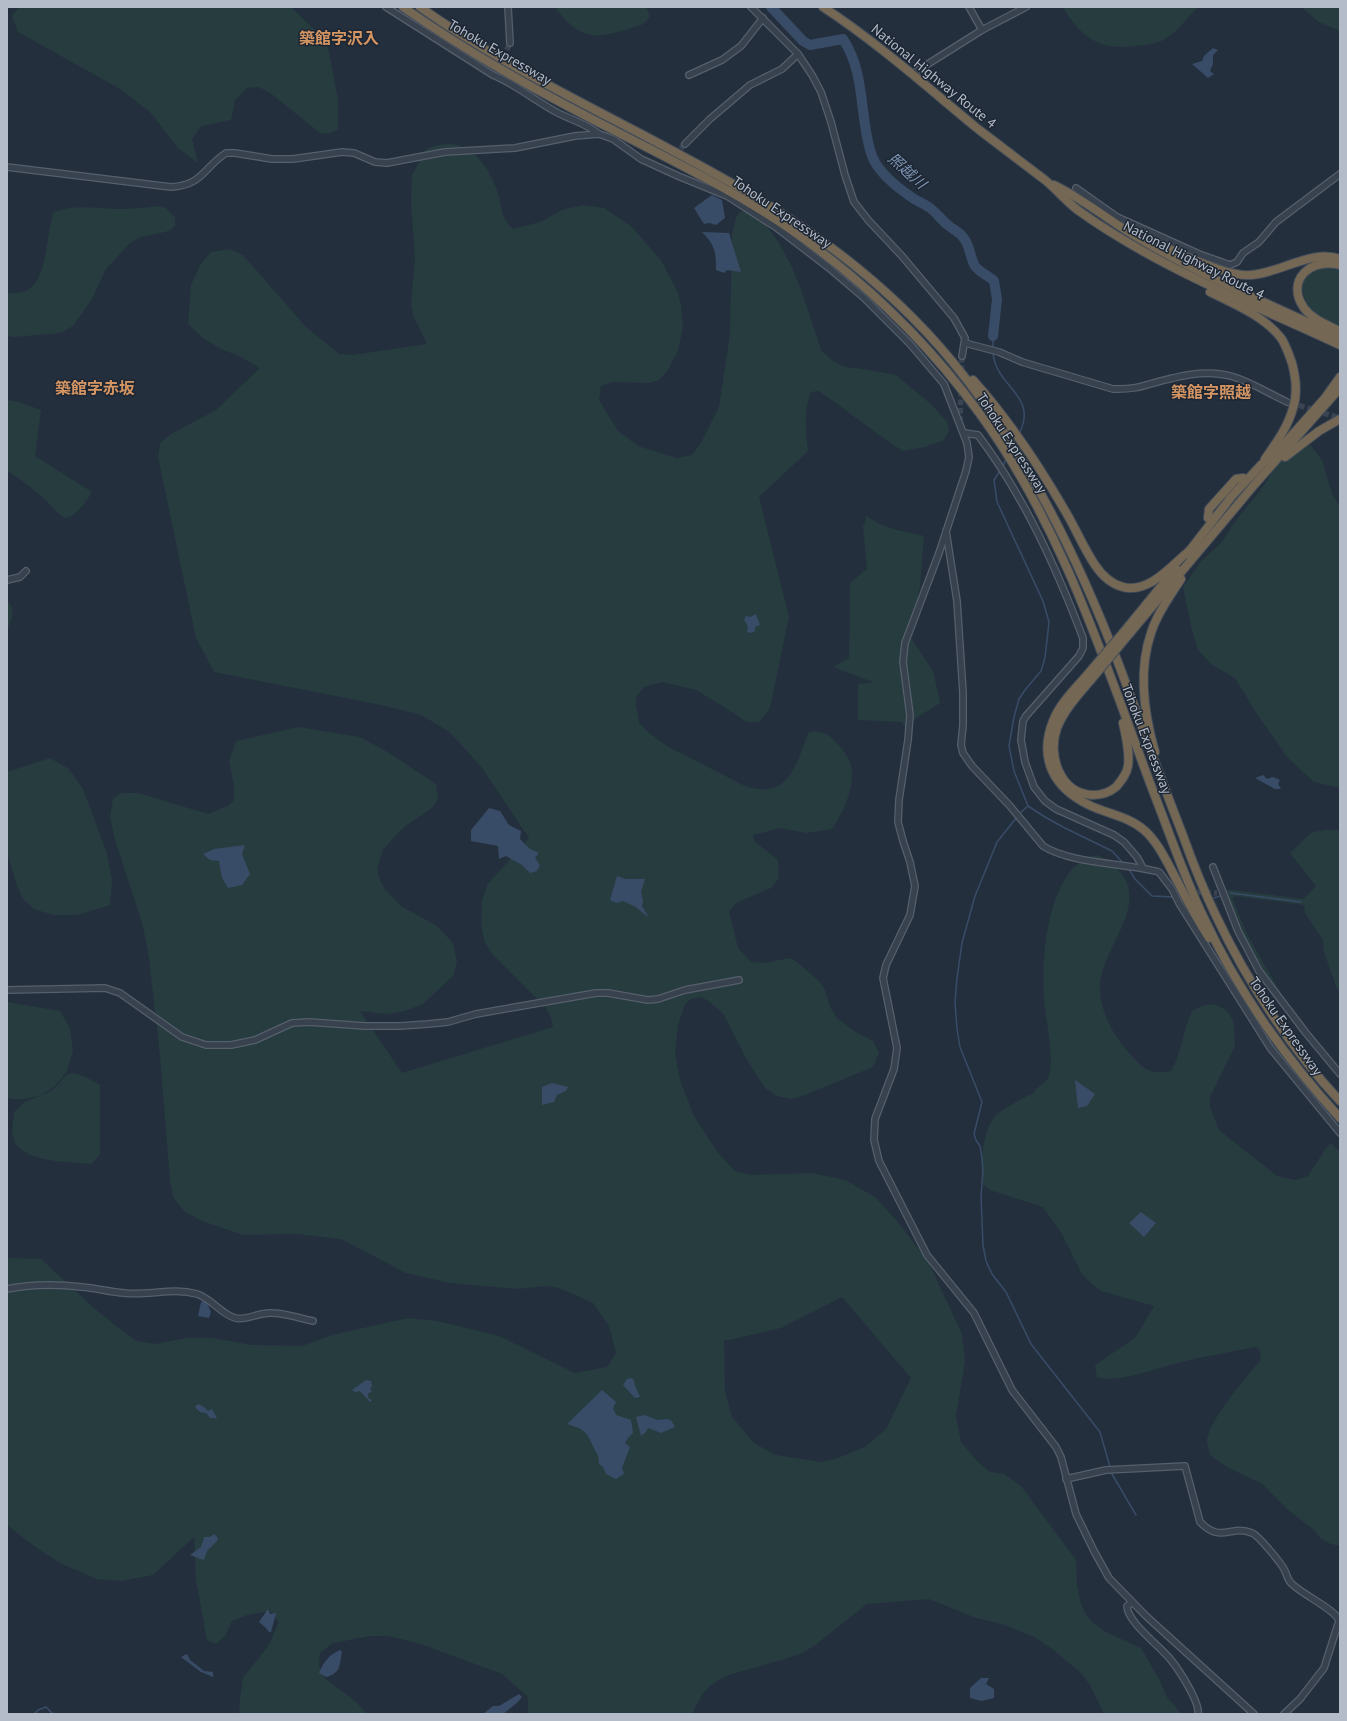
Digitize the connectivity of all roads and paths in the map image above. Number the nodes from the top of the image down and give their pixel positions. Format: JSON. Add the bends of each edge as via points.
{"nodes":[{"id":1,"x":386,"y":7,"type":"edge"},
{"id":2,"x":403,"y":7,"type":"edge"},
{"id":3,"x":420,"y":7,"type":"edge"},
{"id":4,"x":508,"y":7,"type":"edge"},
{"id":5,"x":752,"y":7,"type":"edge"},
{"id":6,"x":823,"y":7,"type":"edge"},
{"id":7,"x":969,"y":7,"type":"edge"},
{"id":8,"x":1026,"y":7,"type":"edge"},
{"id":9,"x":763,"y":18,"type":"junction"},
{"id":10,"x":982,"y":30,"type":"junction"},
{"id":11,"x":510,"y":44,"type":"tunnel mouth"},
{"id":12,"x":798,"y":54,"type":"junction"},
{"id":13,"x":912,"y":74,"type":"junction"},
{"id":14,"x":689,"y":75,"type":"dead end"},
{"id":15,"x":599,"y":134,"type":"junction"},
{"id":16,"x":685,"y":144,"type":"tunnel mouth"},
{"id":17,"x":668,"y":163,"type":"dead end"},
{"id":18,"x":7,"y":167,"type":"edge"},
{"id":19,"x":661,"y":167,"type":"junction"},
{"id":20,"x":1340,"y":174,"type":"edge"},
{"id":21,"x":1047,"y":181,"type":"junction"},
{"id":22,"x":1076,"y":188,"type":"dead end"},
{"id":23,"x":1107,"y":214,"type":"junction"},
{"id":24,"x":1100,"y":226,"type":"junction"},
{"id":25,"x":1140,"y":239,"type":"junction"},
{"id":26,"x":1125,"y":242,"type":"junction"},
{"id":27,"x":1340,"y":259,"type":"edge"},
{"id":28,"x":1340,"y":265,"type":"edge"},
{"id":29,"x":1340,"y":332,"type":"edge"},
{"id":30,"x":1340,"y":337,"type":"edge"},
{"id":31,"x":965,"y":343,"type":"junction"},
{"id":32,"x":1340,"y":345,"type":"edge"},
{"id":33,"x":962,"y":356,"type":"tunnel mouth"},
{"id":34,"x":1340,"y":377,"type":"edge"},
{"id":35,"x":1340,"y":388,"type":"edge"},
{"id":36,"x":1287,"y":402,"type":"tunnel mouth"},
{"id":37,"x":1340,"y":419,"type":"edge"},
{"id":38,"x":1003,"y":423,"type":"junction"},
{"id":39,"x":964,"y":433,"type":"junction"},
{"id":40,"x":1263,"y":467,"type":"junction"},
{"id":41,"x":1247,"y":477,"type":"junction"},
{"id":42,"x":1206,"y":529,"type":"junction"},
{"id":43,"x":946,"y":531,"type":"junction"},
{"id":44,"x":1190,"y":550,"type":"junction"},
{"id":45,"x":1198,"y":554,"type":"junction"},
{"id":46,"x":26,"y":571,"type":"dead end"},
{"id":47,"x":7,"y":580,"type":"edge"},
{"id":48,"x":1129,"y":630,"type":"junction"},
{"id":49,"x":1089,"y":678,"type":"junction"},
{"id":50,"x":1119,"y":701,"type":"junction"},
{"id":51,"x":1173,"y":810,"type":"junction"},
{"id":52,"x":1213,"y":867,"type":"dead end"},
{"id":53,"x":1143,"y":868,"type":"junction"},
{"id":54,"x":739,"y":980,"type":"dead end"},
{"id":55,"x":7,"y":990,"type":"edge"},
{"id":56,"x":1250,"y":999,"type":"junction"},
{"id":57,"x":1340,"y":1074,"type":"edge"},
{"id":58,"x":1340,"y":1101,"type":"edge"},
{"id":59,"x":1340,"y":1118,"type":"edge"},
{"id":60,"x":1340,"y":1133,"type":"edge"},
{"id":61,"x":7,"y":1289,"type":"edge"},
{"id":62,"x":313,"y":1321,"type":"dead end"},
{"id":63,"x":1066,"y":1479,"type":"junction"},
{"id":64,"x":1132,"y":1602,"type":"junction"},
{"id":65,"x":1198,"y":1714,"type":"edge"},
{"id":66,"x":1254,"y":1714,"type":"edge"},
{"id":67,"x":1284,"y":1714,"type":"edge"}],
"edges":[{"from":1,"to":15,"type":"street","via":[[557,112],[592,128]]},
{"from":2,"to":50,"type":"highway","name":"Tohoku Expressway","via":[[462,46],[535,88],[722,188],[785,226],[866,289],[910,331],[955,382],[1011,461],[1060,550],[1095,633]]},
{"from":3,"to":38,"type":"highway","name":"Tohoku Expressway","via":[[468,39],[541,81],[729,181],[803,228],[848,261],[898,304],[976,384]]},
{"from":4,"to":11,"type":"street"},
{"from":5,"to":9,"type":"street"},
{"from":6,"to":13,"type":"highway","name":"National Highway Route 4"},
{"from":7,"to":10,"type":"street"},
{"from":8,"to":10,"type":"street"},
{"from":9,"to":12,"type":"street"},
{"from":9,"to":14,"type":"street","via":[[734,51],[722,60]]},
{"from":10,"to":13,"type":"street"},
{"from":12,"to":16,"type":"street","via":[[782,69],[750,85]]},
{"from":12,"to":31,"type":"street","via":[[821,92],[854,202],[954,318],[963,332]]},
{"from":13,"to":21,"type":"highway","name":"National Highway Route 4"},
{"from":15,"to":18,"type":"street","via":[[515,148],[445,152],[387,163],[342,152],[293,159],[226,153],[197,180],[182,186]]},
{"from":15,"to":19,"type":"street","via":[[614,139],[640,159]]},
{"from":17,"to":19,"type":"street"},
{"from":19,"to":39,"type":"street","via":[[727,196],[777,228],[863,297],[910,344],[944,384]]},
{"from":20,"to":23,"type":"street","via":[[1276,222],[1259,242],[1230,265]]},
{"from":21,"to":23,"type":"highway","name":"National Highway Route 4"},
{"from":21,"to":24,"type":"highway","name":"National Highway Route 4","via":[[1078,210]]},
{"from":22,"to":23,"type":"street"},
{"from":23,"to":24,"type":"street"},
{"from":23,"to":25,"type":"highway","name":"National Highway Route 4"},
{"from":24,"to":26,"type":"highway","name":"National Highway Route 4"},
{"from":25,"to":27,"type":"highway","via":[[1230,273],[1250,275],[1279,270],[1305,259],[1321,256]]},
{"from":25,"to":30,"type":"highway","name":"National Highway Route 4","via":[[1217,280]]},
{"from":26,"to":32,"type":"highway","name":"National Highway Route 4","via":[[1215,288]]},
{"from":26,"to":40,"type":"highway","via":[[1149,260],[1248,311],[1281,338],[1296,375],[1296,393],[1286,425]]},
{"from":28,"to":29,"type":"highway","via":[[1331,262],[1314,265],[1300,278],[1298,290],[1304,308],[1314,318]]},
{"from":31,"to":33,"type":"street"},
{"from":31,"to":36,"type":"street","via":[[1113,389],[1140,388],[1187,375],[1220,374],[1240,380]]},
{"from":34,"to":40,"type":"highway","via":[[1325,398]]},
{"from":35,"to":40,"type":"highway"},
{"from":37,"to":40,"type":"highway"},
{"from":38,"to":44,"type":"highway","via":[[1023,444],[1049,483],[1095,565],[1107,579],[1123,587],[1148,584]]},
{"from":38,"to":51,"type":"highway","name":"Tohoku Expressway","via":[[1060,528],[1088,589]]},
{"from":39,"to":43,"type":"street","via":[[969,457]]},
{"from":39,"to":53,"type":"street","via":[[978,435],[1006,474],[1054,565],[1083,638],[1083,648],[1079,656],[1028,712],[1023,721],[1021,740],[1028,771],[1038,793],[1050,805],[1119,838],[1130,848]]},
{"from":40,"to":41,"type":"highway"},
{"from":40,"to":45,"type":"highway","via":[[1261,478]]},
{"from":41,"to":42,"type":"highway"},
{"from":41,"to":42,"type":"highway","via":[[1208,518]]},
{"from":42,"to":44,"type":"highway"},
{"from":43,"to":53,"type":"street","via":[[957,601],[963,693],[963,753],[1043,846],[1072,856]]},
{"from":43,"to":63,"type":"street","via":[[905,643],[903,662],[910,715],[898,822],[915,886],[910,914],[886,965],[883,978],[897,1048],[894,1069],[875,1119],[874,1140],[878,1161],[927,1254],[974,1313],[1012,1390],[1056,1447]]},
{"from":44,"to":48,"type":"highway"},
{"from":45,"to":48,"type":"highway"},
{"from":45,"to":51,"type":"highway","via":[[1176,586],[1151,632],[1146,650],[1144,671],[1148,718]]},
{"from":46,"to":47,"type":"street"},
{"from":48,"to":49,"type":"highway","bridge":true},
{"from":49,"to":50,"type":"highway","via":[[1062,717],[1053,743],[1054,759],[1059,773],[1068,784],[1081,793],[1106,793],[1125,775],[1128,751]]},
{"from":49,"to":56,"type":"highway","via":[[1065,702],[1054,720],[1048,738],[1051,770],[1059,784],[1073,796],[1090,806],[1128,819],[1144,830],[1157,845],[1203,929]]},
{"from":50,"to":56,"type":"highway","name":"Tohoku Expressway","via":[[1190,888],[1225,959]]},
{"from":51,"to":58,"type":"highway","name":"Tohoku Expressway","via":[[1214,912],[1232,949],[1304,1059]]},
{"from":52,"to":57,"type":"street","via":[[1219,892],[1259,971]]},
{"from":53,"to":60,"type":"street","via":[[1159,872],[1176,891],[1178,901],[1271,1049]]},
{"from":54,"to":55,"type":"street","via":[[648,1000],[596,992],[428,1024],[366,1026],[292,1023],[255,1040],[231,1045],[206,1045],[182,1037],[120,993],[105,988]]},
{"from":56,"to":59,"type":"highway","name":"Tohoku Expressway","via":[[1295,1065]]},
{"from":61,"to":62,"type":"street","via":[[46,1284],[125,1293],[172,1290],[209,1300],[228,1315],[237,1318],[270,1312]]},
{"from":63,"to":64,"type":"street","via":[[1076,1514],[1094,1551],[1109,1578]]},
{"from":63,"to":67,"type":"street","via":[[1106,1470],[1186,1466],[1200,1522],[1206,1528],[1213,1532],[1244,1531],[1258,1536],[1292,1584],[1330,1609],[1339,1618],[1324,1668],[1300,1699]]},
{"from":64,"to":65,"type":"street","via":[[1127,1606],[1127,1611],[1171,1660],[1197,1702]]},
{"from":64,"to":66,"type":"street"}]}
